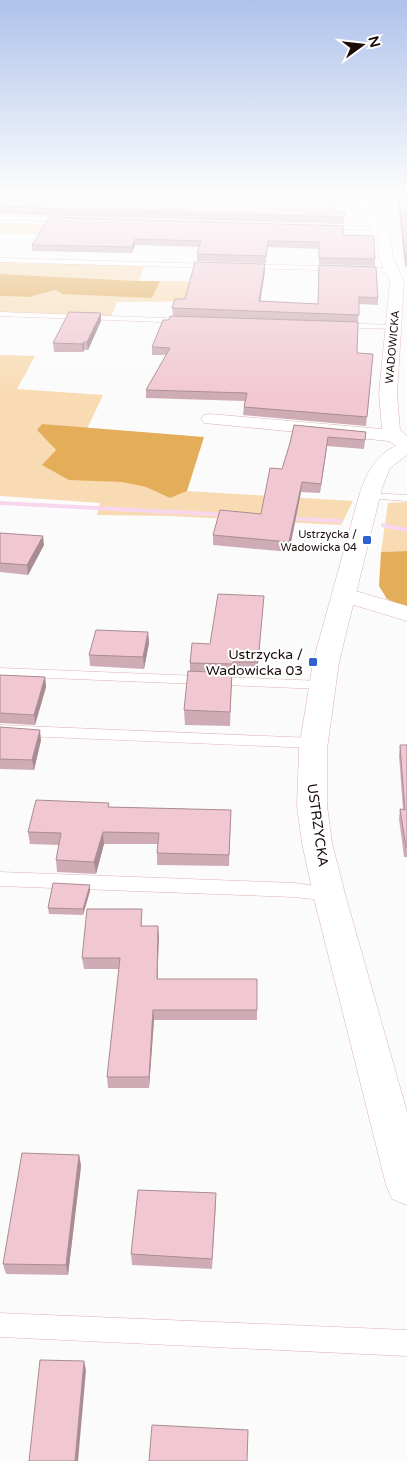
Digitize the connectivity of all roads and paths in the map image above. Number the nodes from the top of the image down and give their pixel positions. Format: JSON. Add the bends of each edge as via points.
{"nodes":[{"id":1,"x":44,"y":261,"type":"edge"},
{"id":2,"x":390,"y":261,"type":"edge"},
{"id":3,"x":226,"y":266,"type":"edge"},
{"id":4,"x":235,"y":266,"type":"edge"},
{"id":5,"x":400,"y":270,"type":"edge"},
{"id":6,"x":0,"y":314,"type":"edge"},
{"id":7,"x":197,"y":321,"type":"edge"},
{"id":8,"x":325,"y":325,"type":"edge"},
{"id":9,"x":393,"y":327,"type":"junction"},
{"id":10,"x":210,"y":419,"type":"dead end"},
{"id":11,"x":403,"y":443,"type":"edge"},
{"id":12,"x":369,"y":496,"type":"junction"},
{"id":13,"x":407,"y":498,"type":"edge"},
{"id":14,"x":344,"y":595,"type":"junction"},
{"id":15,"x":407,"y":614,"type":"edge"},
{"id":16,"x":0,"y":672,"type":"edge"},
{"id":17,"x":322,"y":685,"type":"junction"},
{"id":18,"x":0,"y":730,"type":"edge"},
{"id":19,"x":314,"y":743,"type":"junction"},
{"id":20,"x":0,"y":879,"type":"edge"},
{"id":21,"x":329,"y":894,"type":"junction"},
{"id":22,"x":407,"y":1184,"type":"edge"},
{"id":23,"x":0,"y":1325,"type":"edge"},
{"id":24,"x":407,"y":1342,"type":"edge"}],
"edges":[{"from":1,"to":3,"type":"lane"},
{"from":2,"to":5,"type":"street","name":"WADOWICKA"},
{"from":4,"to":5,"type":"lane"},
{"from":5,"to":9,"type":"street","name":"WADOWICKA"},
{"from":6,"to":7,"type":"lane"},
{"from":8,"to":9,"type":"lane"},
{"from":9,"to":11,"type":"street","name":"WADOWICKA","via":[[388,394],[391,430]]},
{"from":10,"to":11,"type":"street"},
{"from":11,"to":12,"type":"street","name":"USTRZYCKA","via":[[385,460]]},
{"from":12,"to":13,"type":"lane"},
{"from":12,"to":14,"type":"street","name":"USTRZYCKA"},
{"from":14,"to":15,"type":"street"},
{"from":14,"to":17,"type":"street","name":"USTRZYCKA"},
{"from":16,"to":17,"type":"lane"},
{"from":17,"to":19,"type":"street","name":"USTRZYCKA"},
{"from":18,"to":19,"type":"lane"},
{"from":19,"to":21,"type":"street","name":"USTRZYCKA","via":[[312,806]]},
{"from":20,"to":21,"type":"lane"},
{"from":21,"to":22,"type":"street","name":"USTRZYCKA"},
{"from":23,"to":24,"type":"lane"}]}
